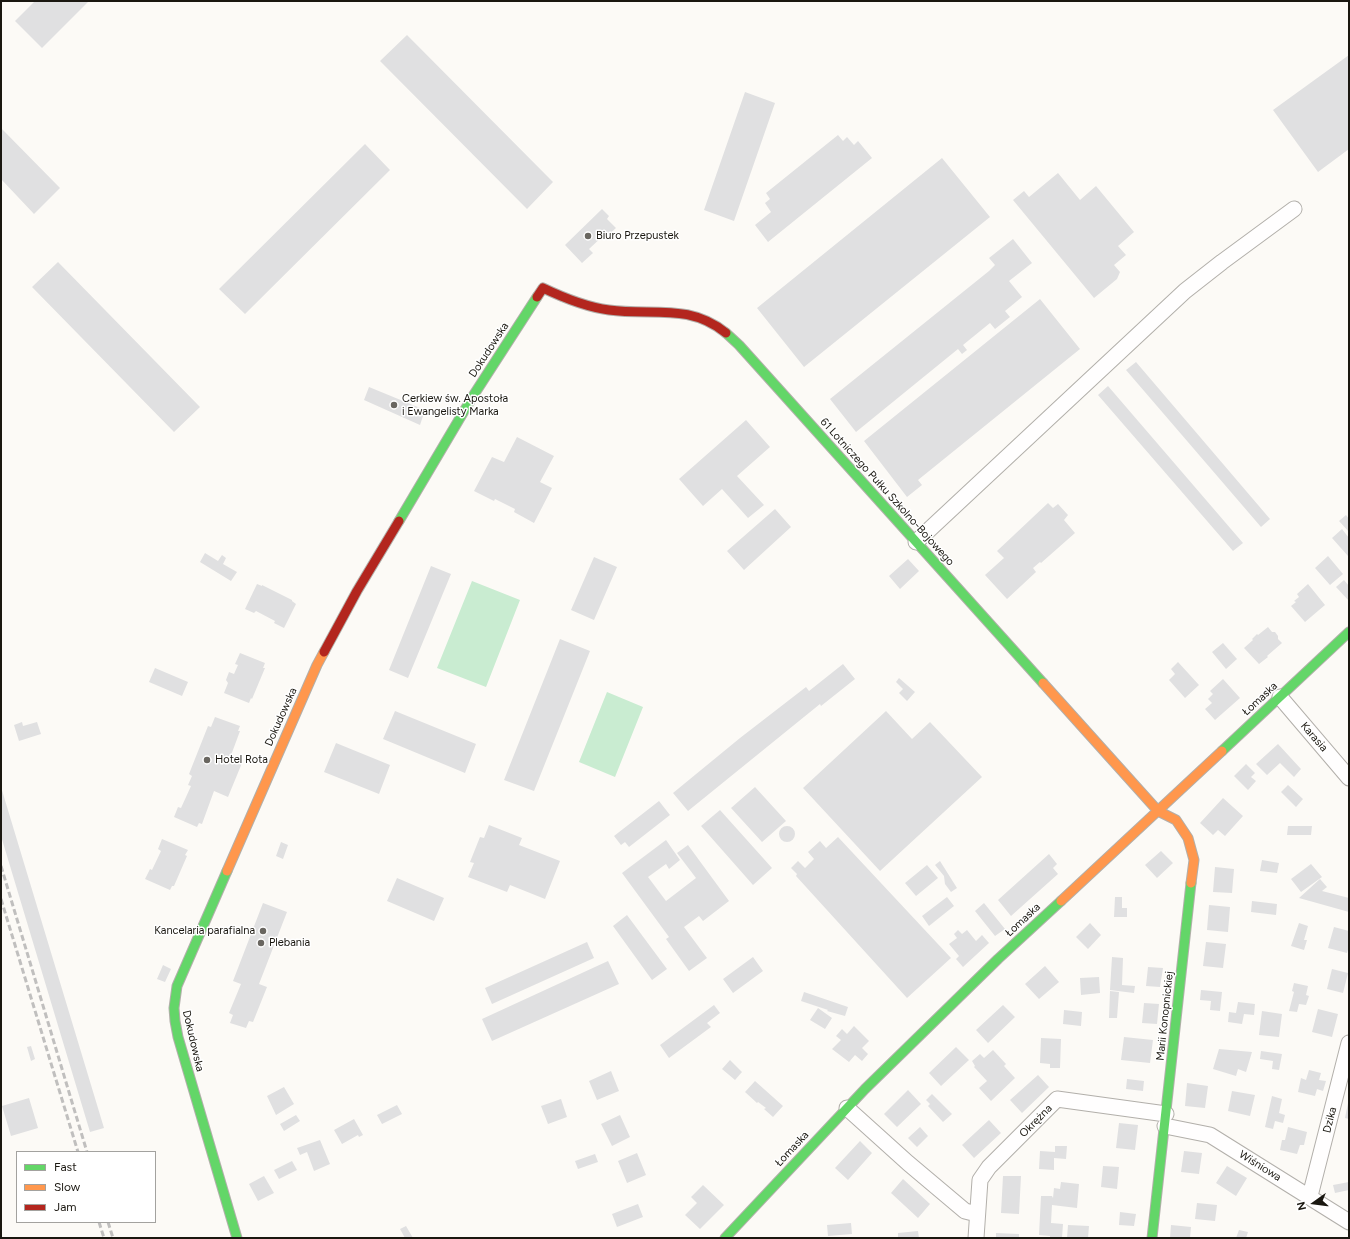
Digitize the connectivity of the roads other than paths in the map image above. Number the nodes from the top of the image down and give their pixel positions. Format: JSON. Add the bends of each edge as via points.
{"nodes":[{"id":1,"x":1294,"y":209,"type":"dead end"},
{"id":2,"x":543,"y":288,"type":"joint"},
{"id":3,"x":916,"y":542,"type":"junction"},
{"id":4,"x":1349,"y":632,"type":"edge"},
{"id":5,"x":1280,"y":697,"type":"junction"},
{"id":6,"x":1349,"y":778,"type":"edge"},
{"id":7,"x":1158,"y":811,"type":"junction"},
{"id":8,"x":1349,"y":1043,"type":"edge"},
{"id":9,"x":847,"y":1108,"type":"junction"},
{"id":10,"x":1165,"y":1120,"type":"junction"},
{"id":11,"x":1310,"y":1196,"type":"junction"},
{"id":12,"x":977,"y":1214,"type":"junction"},
{"id":13,"x":1349,"y":1222,"type":"edge"},
{"id":14,"x":237,"y":1238,"type":"edge"},
{"id":15,"x":725,"y":1238,"type":"edge"},
{"id":16,"x":976,"y":1238,"type":"edge"},
{"id":17,"x":1152,"y":1238,"type":"edge"}],
"edges":[{"from":1,"to":3,"type":"street","via":[[1186,291]]},
{"from":2,"to":3,"type":"street","name":"61 Lotniczego Pułku Szkolno-Bojowego","via":[[581,303],[610,310],[680,313],[693,316],[709,321],[724,331]]},
{"from":2,"to":14,"type":"street","name":"Dokudowska","via":[[473,396],[357,591],[317,665],[180,978],[173,1004],[175,1027]]},
{"from":3,"to":7,"type":"street","name":"61 Lotniczego Pułku Szkolno-Bojowego"},
{"from":4,"to":5,"type":"street","name":"Łomaska"},
{"from":5,"to":6,"type":"street","name":"Karasia"},
{"from":5,"to":7,"type":"street","name":"Łomaska"},
{"from":7,"to":9,"type":"street","name":"Łomaska","via":[[998,960]]},
{"from":7,"to":10,"type":"street","name":"Marii Konopnickiej","via":[[1176,820],[1188,838],[1194,860]]},
{"from":8,"to":11,"type":"street","name":"Dzika"},
{"from":9,"to":12,"type":"street","via":[[965,1211]]},
{"from":9,"to":15,"type":"street","name":"Łomaska"},
{"from":10,"to":11,"type":"street","name":"Wiśniowa","via":[[1210,1135]]},
{"from":10,"to":12,"type":"street","name":"Okrężna","via":[[1058,1099],[980,1180]]},
{"from":10,"to":17,"type":"street","name":"Marii Konopnickiej"},
{"from":11,"to":13,"type":"street","name":"Wiśniowa"},
{"from":12,"to":16,"type":"street","name":"Okrężna"}]}
